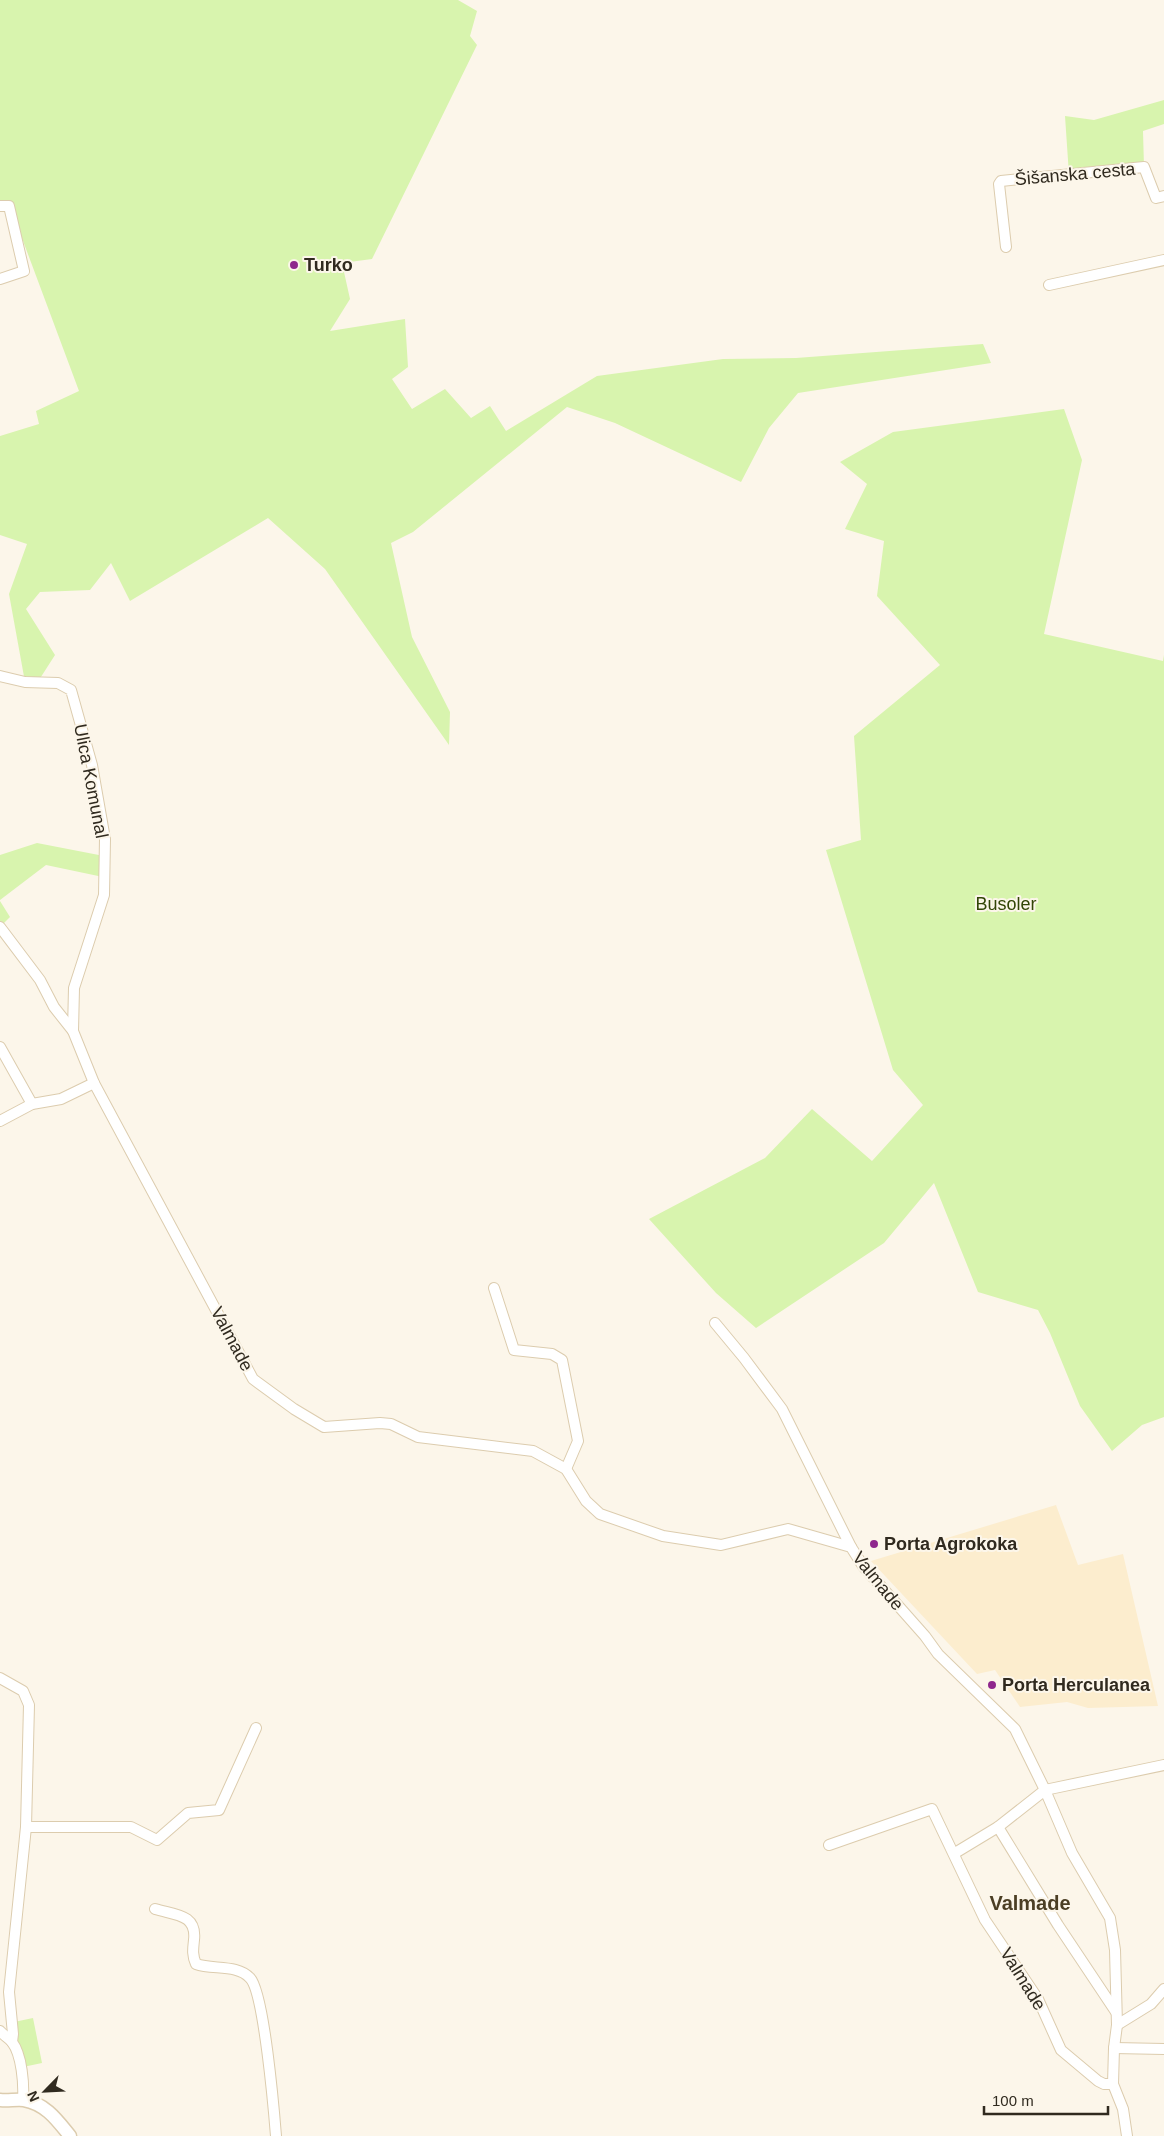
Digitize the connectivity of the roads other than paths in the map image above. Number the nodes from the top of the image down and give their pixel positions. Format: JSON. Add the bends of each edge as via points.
{"nodes":[{"id":1,"x":1164,"y":196,"type":"edge"},
{"id":2,"x":0,"y":206,"type":"edge"},
{"id":3,"x":1006,"y":247,"type":"dead end"},
{"id":4,"x":1164,"y":260,"type":"edge"},
{"id":5,"x":0,"y":279,"type":"edge"},
{"id":6,"x":1048,"y":285,"type":"dead end"},
{"id":7,"x":0,"y":676,"type":"edge"},
{"id":8,"x":0,"y":927,"type":"edge"},
{"id":9,"x":73,"y":1032,"type":"junction"},
{"id":10,"x":0,"y":1047,"type":"edge"},
{"id":11,"x":94,"y":1083,"type":"junction"},
{"id":12,"x":32,"y":1104,"type":"junction"},
{"id":13,"x":0,"y":1121,"type":"edge"},
{"id":14,"x":494,"y":1288,"type":"dead end"},
{"id":15,"x":715,"y":1323,"type":"dead end"},
{"id":16,"x":566,"y":1469,"type":"junction"},
{"id":17,"x":851,"y":1547,"type":"junction"},
{"id":18,"x":0,"y":1678,"type":"edge"},
{"id":19,"x":256,"y":1728,"type":"dead end"},
{"id":20,"x":1164,"y":1765,"type":"edge"},
{"id":21,"x":1045,"y":1790,"type":"junction"},
{"id":22,"x":26,"y":1827,"type":"junction"},
{"id":23,"x":998,"y":1827,"type":"junction"},
{"id":24,"x":829,"y":1845,"type":"dead end"},
{"id":25,"x":954,"y":1854,"type":"junction"},
{"id":26,"x":155,"y":1909,"type":"dead end"},
{"id":27,"x":1164,"y":1989,"type":"edge"},
{"id":28,"x":1116,"y":2012,"type":"junction"},
{"id":29,"x":1117,"y":2025,"type":"junction"},
{"id":30,"x":0,"y":2031,"type":"edge"},
{"id":31,"x":12,"y":2042,"type":"junction"},
{"id":32,"x":1114,"y":2048,"type":"junction"},
{"id":33,"x":1164,"y":2049,"type":"edge"},
{"id":34,"x":1113,"y":2084,"type":"junction"},
{"id":35,"x":0,"y":2100,"type":"edge"},
{"id":36,"x":22,"y":2100,"type":"junction"},
{"id":37,"x":70,"y":2136,"type":"edge"},
{"id":38,"x":276,"y":2136,"type":"edge"},
{"id":39,"x":1128,"y":2136,"type":"edge"}],
"edges":[{"from":1,"to":3,"type":"street","name":"Šišanska cesta","via":[[1156,198],[1144,167],[1001,181]]},
{"from":2,"to":5,"type":"street","via":[[10,206],[24,271]]},
{"from":4,"to":6,"type":"street"},
{"from":7,"to":9,"type":"street","name":"Ulica Komunal","via":[[25,682],[58,683],[71,690],[92,765],[105,839],[104,895],[74,988]]},
{"from":8,"to":9,"type":"street","name":"Ulica Komunal","via":[[40,980],[54,1008]]},
{"from":9,"to":11,"type":"street","name":"Ulica Komunal"},
{"from":10,"to":12,"type":"street"},
{"from":11,"to":12,"type":"street","via":[[61,1099]]},
{"from":11,"to":16,"type":"street","name":"Valmade","via":[[253,1379],[324,1427],[391,1424],[418,1437],[533,1452]]},
{"from":12,"to":13,"type":"street"},
{"from":14,"to":16,"type":"street","via":[[514,1350],[552,1354],[562,1360],[578,1441]]},
{"from":15,"to":17,"type":"street","via":[[782,1409]]},
{"from":16,"to":17,"type":"street","name":"Valmade","via":[[586,1501],[600,1514],[663,1536],[721,1545],[788,1529]]},
{"from":17,"to":21,"type":"street","name":"Valmade","via":[[863,1566],[938,1654],[1015,1729]]},
{"from":18,"to":22,"type":"street","via":[[23,1692],[29,1705]]},
{"from":19,"to":22,"type":"street","via":[[219,1810],[188,1813],[157,1840],[131,1827]]},
{"from":20,"to":21,"type":"street"},
{"from":21,"to":23,"type":"street"},
{"from":21,"to":28,"type":"street","name":"Valmade","via":[[1072,1853],[1110,1918],[1115,1950]]},
{"from":22,"to":31,"type":"street","via":[[9,1992]]},
{"from":23,"to":25,"type":"street"},
{"from":23,"to":28,"type":"street","name":"Valmade"},
{"from":24,"to":25,"type":"street","name":"Valmade","via":[[932,1809]]},
{"from":25,"to":34,"type":"street","name":"Valmade","via":[[985,1920],[1038,1999],[1062,2050],[1098,2081]]},
{"from":26,"to":38,"type":"street","via":[[192,1922],[195,1930],[192,1954],[196,1964],[239,1971],[251,1979],[259,2001]]},
{"from":27,"to":29,"type":"street","via":[[1151,2004]]},
{"from":28,"to":29,"type":"street","name":"Valmade"},
{"from":29,"to":32,"type":"street","name":"Valmade"},
{"from":30,"to":31,"type":"street"},
{"from":31,"to":36,"type":"street","via":[[24,2085]]},
{"from":32,"to":33,"type":"street"},
{"from":32,"to":34,"type":"street","name":"Valmade"},
{"from":34,"to":39,"type":"street","name":"Valmade","via":[[1123,2109]]},
{"from":35,"to":36,"type":"street"},
{"from":36,"to":37,"type":"street","via":[[39,2105],[54,2115]]}]}
